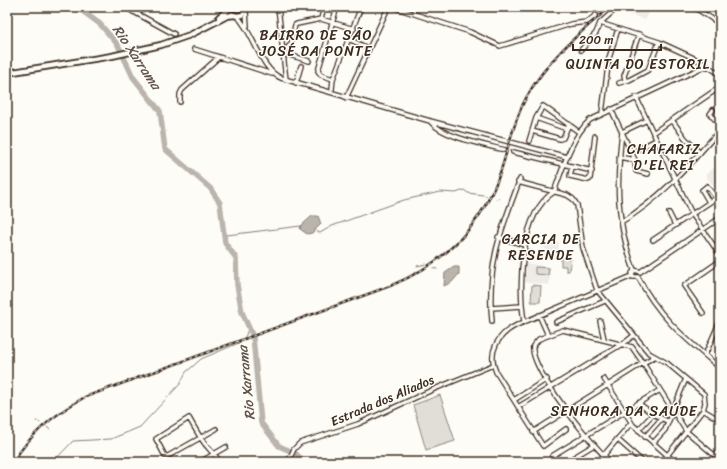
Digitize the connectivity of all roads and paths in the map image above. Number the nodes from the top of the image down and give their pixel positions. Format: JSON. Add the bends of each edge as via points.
{"nodes":[{"id":1,"x":125,"y":7,"type":"edge"},
{"id":2,"x":138,"y":7,"type":"edge"},
{"id":3,"x":278,"y":7,"type":"edge"},
{"id":4,"x":324,"y":7,"type":"edge"},
{"id":5,"x":337,"y":7,"type":"edge"},
{"id":6,"x":618,"y":7,"type":"edge"},
{"id":7,"x":694,"y":7,"type":"edge"},
{"id":8,"x":229,"y":8,"type":"edge"},
{"id":9,"x":361,"y":8,"type":"edge"},
{"id":10,"x":390,"y":8,"type":"edge"},
{"id":11,"x":247,"y":9,"type":"edge"},
{"id":12,"x":133,"y":12,"type":"junction"},
{"id":13,"x":596,"y":14,"type":"dead end"},
{"id":14,"x":235,"y":15,"type":"junction"},
{"id":15,"x":321,"y":19,"type":"junction"},
{"id":16,"x":332,"y":22,"type":"junction"},
{"id":17,"x":600,"y":22,"type":"junction"},
{"id":18,"x":720,"y":24,"type":"edge"},
{"id":19,"x":206,"y":26,"type":"junction"},
{"id":20,"x":354,"y":29,"type":"junction"},
{"id":21,"x":618,"y":29,"type":"junction"},
{"id":22,"x":248,"y":30,"type":"junction"},
{"id":23,"x":174,"y":34,"type":"dead end"},
{"id":24,"x":639,"y":34,"type":"junction"},
{"id":25,"x":349,"y":40,"type":"junction"},
{"id":26,"x":659,"y":42,"type":"junction"},
{"id":27,"x":194,"y":49,"type":"dead end"},
{"id":28,"x":369,"y":49,"type":"junction"},
{"id":29,"x":581,"y":50,"type":"dead end"},
{"id":30,"x":283,"y":53,"type":"junction"},
{"id":31,"x":219,"y":57,"type":"junction"},
{"id":32,"x":309,"y":61,"type":"dead end"},
{"id":33,"x":699,"y":61,"type":"junction"},
{"id":34,"x":301,"y":66,"type":"dead end"},
{"id":35,"x":709,"y":67,"type":"junction"},
{"id":36,"x":701,"y":68,"type":"junction"},
{"id":37,"x":7,"y":74,"type":"edge"},
{"id":38,"x":720,"y":74,"type":"edge"},
{"id":39,"x":273,"y":75,"type":"junction"},
{"id":40,"x":333,"y":79,"type":"junction"},
{"id":41,"x":286,"y":80,"type":"junction"},
{"id":42,"x":625,"y":80,"type":"junction"},
{"id":43,"x":296,"y":83,"type":"junction"},
{"id":44,"x":619,"y":83,"type":"dead end"},
{"id":45,"x":720,"y":87,"type":"edge"},
{"id":46,"x":332,"y":89,"type":"junction"},
{"id":47,"x":326,"y":92,"type":"junction"},
{"id":48,"x":336,"y":95,"type":"junction"},
{"id":49,"x":636,"y":97,"type":"junction"},
{"id":50,"x":346,"y":98,"type":"junction"},
{"id":51,"x":180,"y":102,"type":"dead end"},
{"id":52,"x":611,"y":109,"type":"junction"},
{"id":53,"x":713,"y":110,"type":"dead end"},
{"id":54,"x":602,"y":113,"type":"junction"},
{"id":55,"x":536,"y":118,"type":"junction"},
{"id":56,"x":647,"y":120,"type":"junction"},
{"id":57,"x":672,"y":120,"type":"junction"},
{"id":58,"x":430,"y":121,"type":"junction"},
{"id":59,"x":569,"y":124,"type":"junction"},
{"id":60,"x":720,"y":125,"type":"edge"},
{"id":61,"x":567,"y":129,"type":"junction"},
{"id":62,"x":720,"y":130,"type":"edge"},
{"id":63,"x":532,"y":131,"type":"junction"},
{"id":64,"x":579,"y":132,"type":"junction"},
{"id":65,"x":622,"y":132,"type":"junction"},
{"id":66,"x":653,"y":133,"type":"junction"},
{"id":67,"x":595,"y":136,"type":"dead end"},
{"id":68,"x":656,"y":140,"type":"junction"},
{"id":69,"x":529,"y":141,"type":"dead end"},
{"id":70,"x":505,"y":150,"type":"dead end"},
{"id":71,"x":513,"y":152,"type":"dead end"},
{"id":72,"x":632,"y":153,"type":"junction"},
{"id":73,"x":700,"y":153,"type":"junction"},
{"id":74,"x":567,"y":157,"type":"junction"},
{"id":75,"x":619,"y":158,"type":"junction"},
{"id":76,"x":635,"y":160,"type":"junction"},
{"id":77,"x":564,"y":164,"type":"junction"},
{"id":78,"x":572,"y":167,"type":"junction"},
{"id":79,"x":592,"y":171,"type":"junction"},
{"id":80,"x":648,"y":174,"type":"dead end"},
{"id":81,"x":675,"y":180,"type":"junction"},
{"id":82,"x":554,"y":192,"type":"junction"},
{"id":83,"x":708,"y":202,"type":"junction"},
{"id":84,"x":669,"y":213,"type":"dead end"},
{"id":85,"x":692,"y":214,"type":"junction"},
{"id":86,"x":720,"y":218,"type":"edge"},
{"id":87,"x":622,"y":222,"type":"junction"},
{"id":88,"x":675,"y":225,"type":"junction"},
{"id":89,"x":703,"y":230,"type":"junction"},
{"id":90,"x":498,"y":237,"type":"junction"},
{"id":91,"x":653,"y":240,"type":"dead end"},
{"id":92,"x":524,"y":245,"type":"junction"},
{"id":93,"x":720,"y":255,"type":"edge"},
{"id":94,"x":720,"y":261,"type":"edge"},
{"id":95,"x":634,"y":270,"type":"junction"},
{"id":96,"x":640,"y":272,"type":"junction"},
{"id":97,"x":632,"y":276,"type":"junction"},
{"id":98,"x":638,"y":277,"type":"junction"},
{"id":99,"x":597,"y":290,"type":"junction"},
{"id":100,"x":606,"y":301,"type":"junction"},
{"id":101,"x":522,"y":306,"type":"junction"},
{"id":102,"x":491,"y":308,"type":"junction"},
{"id":103,"x":703,"y":313,"type":"dead end"},
{"id":104,"x":539,"y":315,"type":"junction"},
{"id":105,"x":492,"y":321,"type":"dead end"},
{"id":106,"x":524,"y":321,"type":"junction"},
{"id":107,"x":600,"y":321,"type":"dead end"},
{"id":108,"x":720,"y":321,"type":"edge"},
{"id":109,"x":556,"y":322,"type":"dead end"},
{"id":110,"x":548,"y":335,"type":"junction"},
{"id":111,"x":633,"y":336,"type":"junction"},
{"id":112,"x":604,"y":340,"type":"junction"},
{"id":113,"x":622,"y":344,"type":"junction"},
{"id":114,"x":705,"y":355,"type":"junction"},
{"id":115,"x":654,"y":357,"type":"junction"},
{"id":116,"x":643,"y":364,"type":"junction"},
{"id":117,"x":493,"y":365,"type":"junction"},
{"id":118,"x":720,"y":368,"type":"edge"},
{"id":119,"x":547,"y":379,"type":"junction"},
{"id":120,"x":604,"y":379,"type":"dead end"},
{"id":121,"x":685,"y":381,"type":"junction"},
{"id":122,"x":608,"y":386,"type":"junction"},
{"id":123,"x":552,"y":387,"type":"junction"},
{"id":124,"x":660,"y":390,"type":"junction"},
{"id":125,"x":514,"y":400,"type":"junction"},
{"id":126,"x":638,"y":403,"type":"junction"},
{"id":127,"x":518,"y":407,"type":"junction"},
{"id":128,"x":672,"y":409,"type":"junction"},
{"id":129,"x":703,"y":410,"type":"junction"},
{"id":130,"x":567,"y":411,"type":"junction"},
{"id":131,"x":624,"y":412,"type":"junction"},
{"id":132,"x":653,"y":414,"type":"junction"},
{"id":133,"x":661,"y":419,"type":"junction"},
{"id":134,"x":720,"y":420,"type":"edge"},
{"id":135,"x":667,"y":421,"type":"junction"},
{"id":136,"x":631,"y":423,"type":"junction"},
{"id":137,"x":216,"y":429,"type":"dead end"},
{"id":138,"x":566,"y":430,"type":"dead end"},
{"id":139,"x":638,"y":430,"type":"junction"},
{"id":140,"x":686,"y":431,"type":"junction"},
{"id":141,"x":534,"y":432,"type":"junction"},
{"id":142,"x":585,"y":436,"type":"junction"},
{"id":143,"x":646,"y":437,"type":"junction"},
{"id":144,"x":201,"y":438,"type":"junction"},
{"id":145,"x":616,"y":439,"type":"junction"},
{"id":146,"x":653,"y":443,"type":"junction"},
{"id":147,"x":594,"y":445,"type":"junction"},
{"id":148,"x":226,"y":447,"type":"dead end"},
{"id":149,"x":215,"y":453,"type":"junction"},
{"id":150,"x":667,"y":455,"type":"junction"},
{"id":151,"x":604,"y":456,"type":"junction"},
{"id":152,"x":720,"y":460,"type":"edge"},
{"id":153,"x":200,"y":462,"type":"edge"},
{"id":154,"x":220,"y":462,"type":"edge"},
{"id":155,"x":288,"y":462,"type":"edge"},
{"id":156,"x":554,"y":462,"type":"edge"},
{"id":157,"x":566,"y":462,"type":"edge"},
{"id":158,"x":598,"y":462,"type":"edge"},
{"id":159,"x":611,"y":462,"type":"edge"},
{"id":160,"x":643,"y":462,"type":"edge"},
{"id":161,"x":662,"y":462,"type":"edge"},
{"id":162,"x":675,"y":462,"type":"edge"}],
"edges":[{"from":1,"to":12,"type":"street"},
{"from":2,"to":12,"type":"street"},
{"from":3,"to":30,"type":"street"},
{"from":4,"to":15,"type":"street"},
{"from":5,"to":16,"type":"street"},
{"from":6,"to":17,"type":"street"},
{"from":7,"to":18,"type":"street"},
{"from":8,"to":14,"type":"main road"},
{"from":8,"to":19,"type":"main road"},
{"from":9,"to":20,"type":"street"},
{"from":10,"to":13,"type":"street","via":[[470,32],[500,46],[571,24],[587,22]]},
{"from":10,"to":28,"type":"street"},
{"from":11,"to":14,"type":"main road","via":[[242,15]]},
{"from":11,"to":22,"type":"street"},
{"from":12,"to":23,"type":"street"},
{"from":14,"to":19,"type":"main road","via":[[226,16]]},
{"from":14,"to":22,"type":"street"},
{"from":15,"to":16,"type":"street"},
{"from":15,"to":30,"type":"street","via":[[296,24],[291,44]]},
{"from":16,"to":20,"type":"street"},
{"from":16,"to":40,"type":"street","via":[[318,71],[320,75]]},
{"from":17,"to":21,"type":"street","via":[[602,25]]},
{"from":17,"to":29,"type":"street","via":[[596,33]]},
{"from":19,"to":37,"type":"main road","via":[[171,42],[112,56]]},
{"from":20,"to":25,"type":"street"},
{"from":21,"to":24,"type":"street"},
{"from":21,"to":54,"type":"street","via":[[608,63]]},
{"from":22,"to":39,"type":"street"},
{"from":24,"to":26,"type":"street"},
{"from":24,"to":42,"type":"street","via":[[624,76]]},
{"from":25,"to":28,"type":"street"},
{"from":25,"to":40,"type":"street"},
{"from":26,"to":33,"type":"street"},
{"from":26,"to":42,"type":"street","via":[[648,70]]},
{"from":27,"to":31,"type":"street"},
{"from":28,"to":50,"type":"street"},
{"from":30,"to":32,"type":"street"},
{"from":30,"to":41,"type":"street"},
{"from":31,"to":39,"type":"street"},
{"from":31,"to":51,"type":"street","via":[[182,90]]},
{"from":33,"to":35,"type":"street"},
{"from":33,"to":36,"type":"street"},
{"from":34,"to":43,"type":"street"},
{"from":35,"to":36,"type":"street"},
{"from":35,"to":38,"type":"street"},
{"from":36,"to":49,"type":"street"},
{"from":39,"to":41,"type":"street"},
{"from":40,"to":46,"type":"street"},
{"from":41,"to":43,"type":"street"},
{"from":42,"to":44,"type":"street"},
{"from":43,"to":47,"type":"street"},
{"from":45,"to":57,"type":"street"},
{"from":46,"to":47,"type":"street"},
{"from":46,"to":48,"type":"street"},
{"from":47,"to":48,"type":"street"},
{"from":48,"to":50,"type":"street"},
{"from":49,"to":52,"type":"street"},
{"from":49,"to":56,"type":"street"},
{"from":50,"to":58,"type":"street"},
{"from":52,"to":54,"type":"street"},
{"from":52,"to":65,"type":"street"},
{"from":53,"to":60,"type":"street","via":[[711,115]]},
{"from":54,"to":64,"type":"street","via":[[590,120]]},
{"from":55,"to":59,"type":"street","via":[[545,106]]},
{"from":55,"to":61,"type":"street"},
{"from":55,"to":63,"type":"street"},
{"from":56,"to":65,"type":"street"},
{"from":56,"to":66,"type":"street"},
{"from":57,"to":66,"type":"street"},
{"from":57,"to":73,"type":"street","via":[[688,142]]},
{"from":58,"to":70,"type":"street","via":[[435,127],[451,134]]},
{"from":58,"to":74,"type":"street"},
{"from":59,"to":61,"type":"street"},
{"from":59,"to":64,"type":"street"},
{"from":61,"to":63,"type":"street","via":[[560,139]]},
{"from":62,"to":73,"type":"street"},
{"from":63,"to":69,"type":"street"},
{"from":64,"to":74,"type":"street"},
{"from":65,"to":72,"type":"street"},
{"from":65,"to":75,"type":"street"},
{"from":66,"to":68,"type":"street"},
{"from":67,"to":79,"type":"street"},
{"from":68,"to":72,"type":"street"},
{"from":68,"to":81,"type":"street"},
{"from":71,"to":77,"type":"street"},
{"from":72,"to":76,"type":"street"},
{"from":73,"to":81,"type":"street"},
{"from":74,"to":77,"type":"street"},
{"from":75,"to":76,"type":"street"},
{"from":75,"to":87,"type":"street","via":[[617,196]]},
{"from":76,"to":80,"type":"street","via":[[636,171]]},
{"from":77,"to":78,"type":"street"},
{"from":77,"to":82,"type":"street"},
{"from":78,"to":79,"type":"street"},
{"from":78,"to":79,"type":"street","via":[[570,176],[588,180]]},
{"from":81,"to":85,"type":"street"},
{"from":81,"to":87,"type":"street"},
{"from":82,"to":90,"type":"street","via":[[519,181]]},
{"from":82,"to":92,"type":"street","via":[[541,203]]},
{"from":82,"to":99,"type":"street","via":[[571,197],[576,202],[583,248]]},
{"from":83,"to":83,"type":"street","via":[[716,198],[708,186],[702,190]]},
{"from":83,"to":85,"type":"street"},
{"from":84,"to":88,"type":"street"},
{"from":85,"to":88,"type":"street"},
{"from":85,"to":89,"type":"street"},
{"from":86,"to":89,"type":"street"},
{"from":87,"to":95,"type":"street"},
{"from":88,"to":91,"type":"street"},
{"from":89,"to":93,"type":"street"},
{"from":89,"to":96,"type":"street"},
{"from":90,"to":92,"type":"street"},
{"from":90,"to":102,"type":"street","via":[[490,283]]},
{"from":92,"to":101,"type":"street"},
{"from":94,"to":103,"type":"street","via":[[684,286]]},
{"from":95,"to":96,"type":"street"},
{"from":95,"to":97,"type":"street"},
{"from":96,"to":98,"type":"street"},
{"from":97,"to":98,"type":"street"},
{"from":97,"to":99,"type":"street"},
{"from":98,"to":114,"type":"street","via":[[666,320]]},
{"from":99,"to":100,"type":"street"},
{"from":99,"to":104,"type":"street"},
{"from":100,"to":109,"type":"street"},
{"from":100,"to":111,"type":"street"},
{"from":101,"to":102,"type":"street"},
{"from":101,"to":106,"type":"street"},
{"from":102,"to":105,"type":"street"},
{"from":104,"to":106,"type":"street"},
{"from":104,"to":110,"type":"street"},
{"from":106,"to":117,"type":"street","via":[[509,328],[498,340]]},
{"from":107,"to":112,"type":"street"},
{"from":108,"to":114,"type":"street"},
{"from":110,"to":112,"type":"street","via":[[566,330]]},
{"from":110,"to":119,"type":"street","via":[[536,341],[532,348]]},
{"from":111,"to":113,"type":"street"},
{"from":111,"to":115,"type":"street"},
{"from":112,"to":113,"type":"street"},
{"from":113,"to":116,"type":"street","via":[[633,348]]},
{"from":113,"to":123,"type":"street"},
{"from":114,"to":118,"type":"street"},
{"from":115,"to":116,"type":"street"},
{"from":115,"to":121,"type":"street","via":[[666,363]]},
{"from":116,"to":122,"type":"street"},
{"from":116,"to":124,"type":"street"},
{"from":117,"to":125,"type":"street"},
{"from":117,"to":155,"type":"street","name":"Estrada dos Aliados","via":[[358,424],[300,443]]},
{"from":119,"to":123,"type":"street"},
{"from":119,"to":125,"type":"street"},
{"from":120,"to":122,"type":"street"},
{"from":121,"to":128,"type":"street"},
{"from":121,"to":129,"type":"street","via":[[704,394]]},
{"from":122,"to":130,"type":"street"},
{"from":122,"to":131,"type":"street"},
{"from":123,"to":127,"type":"street"},
{"from":123,"to":130,"type":"street"},
{"from":124,"to":126,"type":"street"},
{"from":124,"to":128,"type":"street"},
{"from":125,"to":127,"type":"street"},
{"from":126,"to":131,"type":"street"},
{"from":126,"to":132,"type":"street"},
{"from":127,"to":141,"type":"street"},
{"from":128,"to":135,"type":"street"},
{"from":128,"to":140,"type":"street"},
{"from":129,"to":134,"type":"street"},
{"from":129,"to":140,"type":"street"},
{"from":130,"to":141,"type":"street"},
{"from":130,"to":142,"type":"street"},
{"from":131,"to":136,"type":"street"},
{"from":131,"to":142,"type":"street"},
{"from":132,"to":133,"type":"street"},
{"from":132,"to":139,"type":"street"},
{"from":133,"to":135,"type":"street"},
{"from":133,"to":143,"type":"street"},
{"from":135,"to":146,"type":"street","via":[[665,430]]},
{"from":136,"to":139,"type":"street"},
{"from":136,"to":145,"type":"street"},
{"from":137,"to":144,"type":"street"},
{"from":138,"to":141,"type":"street","via":[[543,446]]},
{"from":139,"to":143,"type":"street"},
{"from":140,"to":150,"type":"street"},
{"from":140,"to":152,"type":"street"},
{"from":142,"to":147,"type":"street"},
{"from":142,"to":156,"type":"street","via":[[552,456]]},
{"from":143,"to":146,"type":"street"},
{"from":144,"to":144,"type":"street","via":[[168,456],[165,456],[156,441],[189,418]]},
{"from":144,"to":149,"type":"street"},
{"from":145,"to":151,"type":"street"},
{"from":145,"to":160,"type":"street"},
{"from":146,"to":150,"type":"street"},
{"from":147,"to":151,"type":"street"},
{"from":147,"to":157,"type":"street"},
{"from":148,"to":149,"type":"street"},
{"from":149,"to":153,"type":"street"},
{"from":149,"to":154,"type":"street"},
{"from":150,"to":161,"type":"street"},
{"from":150,"to":162,"type":"street"},
{"from":151,"to":158,"type":"street"},
{"from":151,"to":159,"type":"street"}]}
